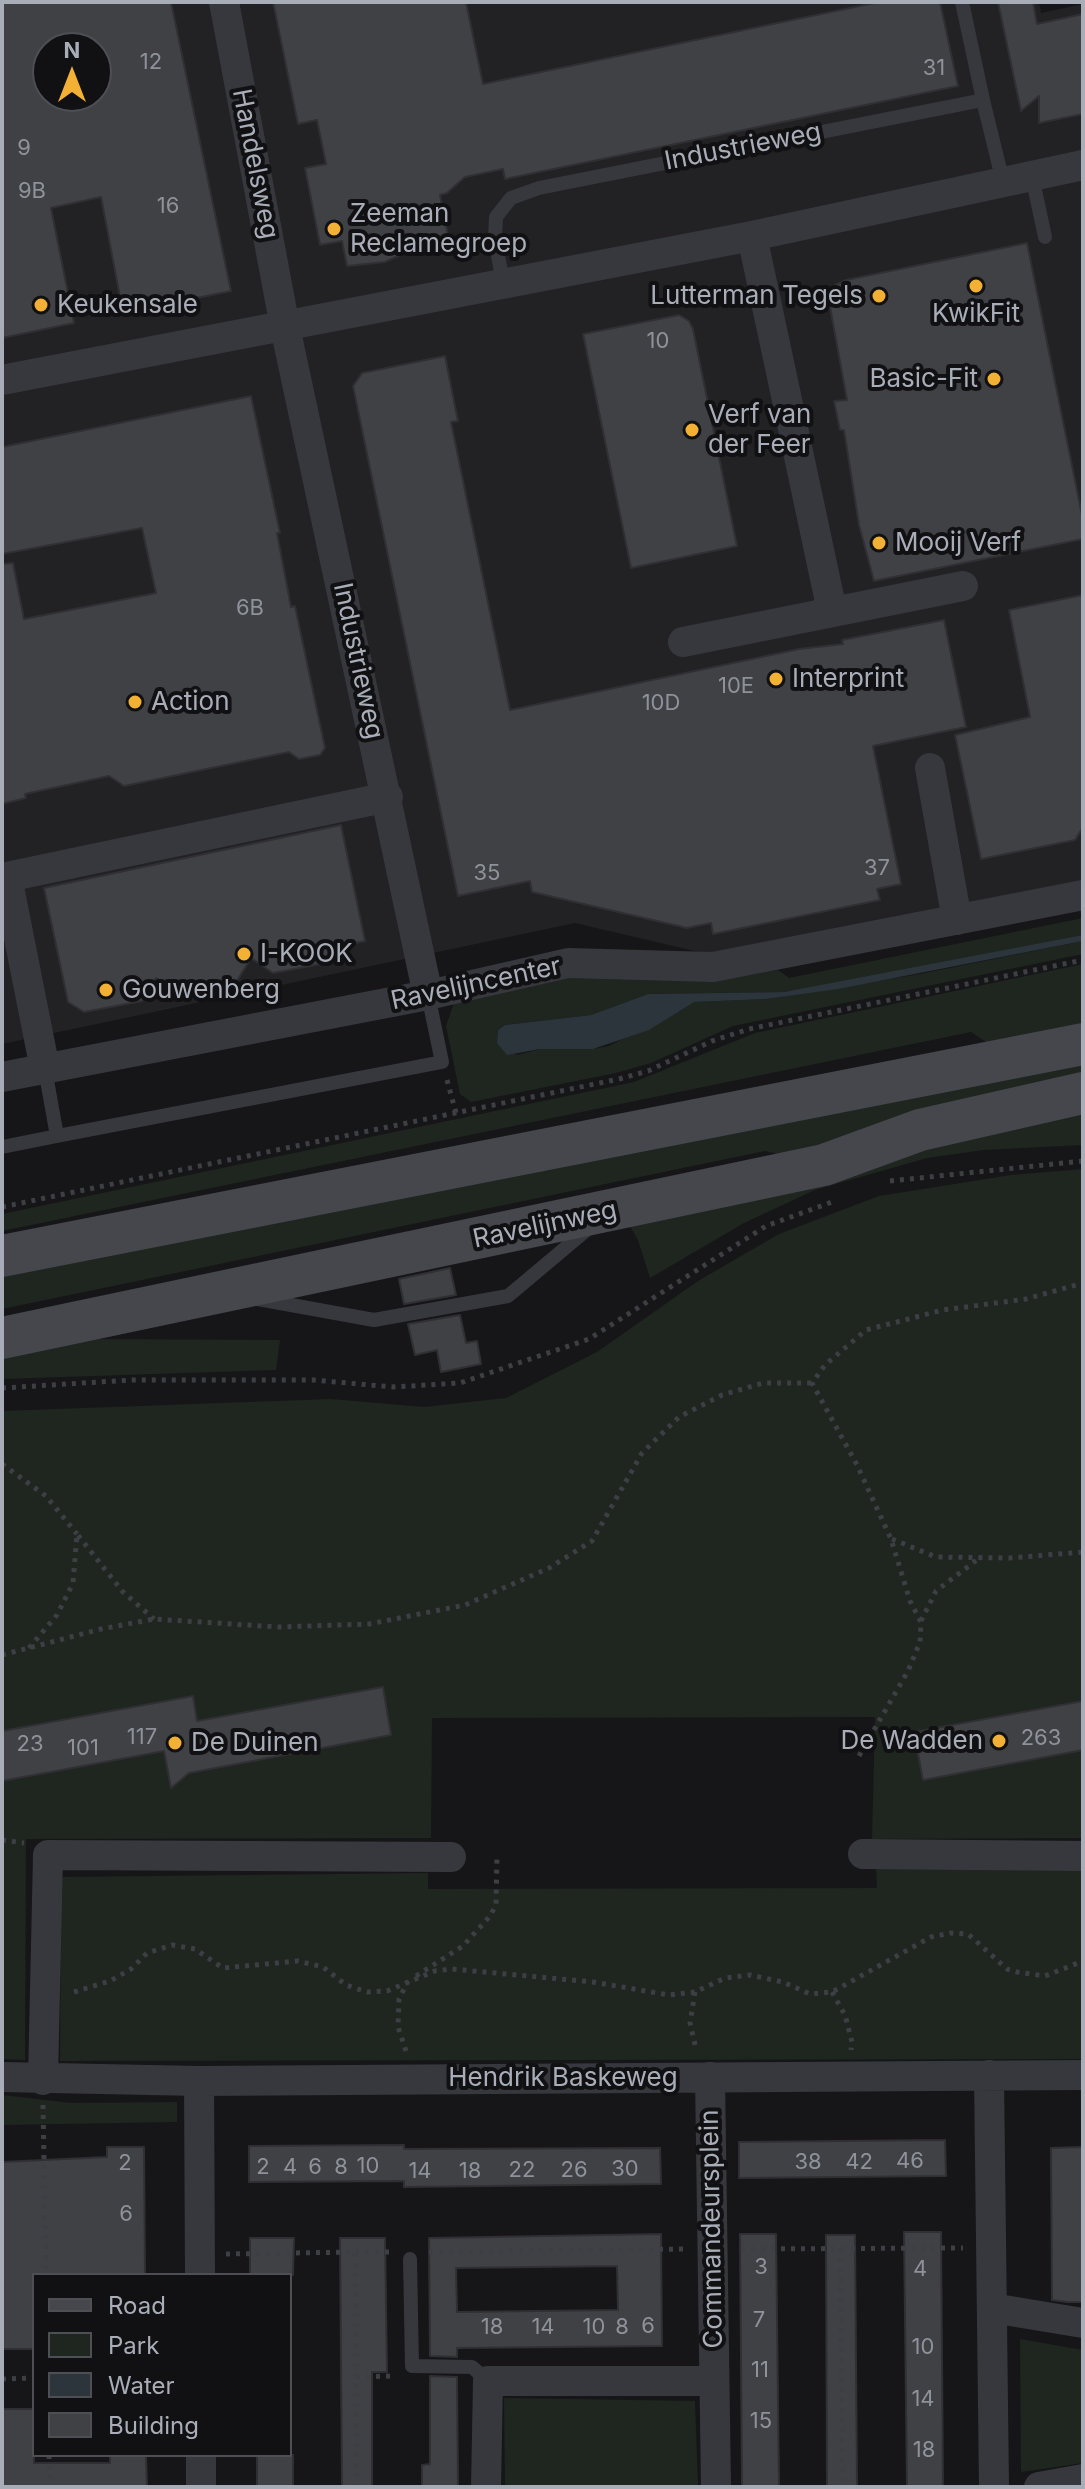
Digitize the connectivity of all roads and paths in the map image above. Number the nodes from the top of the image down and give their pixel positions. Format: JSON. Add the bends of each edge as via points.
{"nodes":[{"id":1,"x":224,"y":2,"type":"edge"},
{"id":2,"x":962,"y":2,"type":"edge"},
{"id":3,"x":983,"y":100,"type":"junction"},
{"id":4,"x":1083,"y":165,"type":"edge"},
{"id":5,"x":1017,"y":179,"type":"junction"},
{"id":6,"x":752,"y":236,"type":"junction"},
{"id":7,"x":1045,"y":237,"type":"dead end"},
{"id":8,"x":503,"y":283,"type":"junction"},
{"id":9,"x":285,"y":327,"type":"junction"},
{"id":10,"x":2,"y":380,"type":"edge"},
{"id":11,"x":963,"y":586,"type":"dead end"},
{"id":12,"x":832,"y":611,"type":"junction"},
{"id":13,"x":683,"y":642,"type":"dead end"},
{"id":14,"x":930,"y":768,"type":"dead end"},
{"id":15,"x":388,"y":797,"type":"junction"},
{"id":16,"x":1083,"y":895,"type":"edge"},
{"id":17,"x":957,"y":920,"type":"junction"},
{"id":18,"x":1083,"y":960,"type":"edge"},
{"id":19,"x":428,"y":995,"type":"junction"},
{"id":20,"x":1083,"y":1044,"type":"edge"},
{"id":21,"x":442,"y":1062,"type":"junction"},
{"id":22,"x":45,"y":1069,"type":"junction"},
{"id":23,"x":2,"y":1077,"type":"edge"},
{"id":24,"x":1083,"y":1093,"type":"edge"},
{"id":25,"x":456,"y":1113,"type":"junction"},
{"id":26,"x":57,"y":1136,"type":"junction"},
{"id":27,"x":2,"y":1147,"type":"edge"},
{"id":28,"x":1083,"y":1161,"type":"edge"},
{"id":29,"x":879,"y":1185,"type":"dead end"},
{"id":30,"x":836,"y":1200,"type":"dead end"},
{"id":31,"x":2,"y":1207,"type":"edge"},
{"id":32,"x":606,"y":1213,"type":"junction"},
{"id":33,"x":2,"y":1256,"type":"edge"},
{"id":34,"x":1083,"y":1283,"type":"edge"},
{"id":35,"x":219,"y":1291,"type":"junction"},
{"id":36,"x":2,"y":1338,"type":"edge"},
{"id":37,"x":812,"y":1383,"type":"junction"},
{"id":38,"x":2,"y":1388,"type":"edge"},
{"id":39,"x":2,"y":1464,"type":"edge"},
{"id":40,"x":77,"y":1534,"type":"junction"},
{"id":41,"x":891,"y":1539,"type":"junction"},
{"id":42,"x":1083,"y":1552,"type":"edge"},
{"id":43,"x":980,"y":1558,"type":"junction"},
{"id":44,"x":154,"y":1619,"type":"junction"},
{"id":45,"x":921,"y":1622,"type":"junction"},
{"id":46,"x":28,"y":1649,"type":"junction"},
{"id":47,"x":2,"y":1655,"type":"edge"},
{"id":48,"x":859,"y":1756,"type":"dead end"},
{"id":49,"x":863,"y":1854,"type":"dead end"},
{"id":50,"x":1083,"y":1856,"type":"edge"},
{"id":51,"x":451,"y":1857,"type":"dead end"},
{"id":52,"x":497,"y":1857,"type":"dead end"},
{"id":53,"x":1083,"y":1961,"type":"edge"},
{"id":54,"x":407,"y":1981,"type":"junction"},
{"id":55,"x":695,"y":1992,"type":"junction"},
{"id":56,"x":832,"y":1992,"type":"junction"},
{"id":57,"x":45,"y":1996,"type":"junction"},
{"id":58,"x":989,"y":2075,"type":"junction"},
{"id":59,"x":1083,"y":2075,"type":"edge"},
{"id":60,"x":845,"y":2076,"type":"junction"},
{"id":61,"x":2,"y":2077,"type":"edge"},
{"id":62,"x":710,"y":2077,"type":"junction"},
{"id":63,"x":416,"y":2079,"type":"junction"},
{"id":64,"x":43,"y":2080,"type":"junction"},
{"id":65,"x":199,"y":2081,"type":"junction"},
{"id":66,"x":840,"y":2248,"type":"junction"},
{"id":67,"x":991,"y":2248,"type":"junction"},
{"id":68,"x":713,"y":2249,"type":"junction"},
{"id":69,"x":355,"y":2252,"type":"junction"},
{"id":70,"x":410,"y":2259,"type":"junction"},
{"id":71,"x":200,"y":2265,"type":"edge"},
{"id":72,"x":46,"y":2273,"type":"edge"},
{"id":73,"x":992,"y":2308,"type":"junction"},
{"id":74,"x":1083,"y":2323,"type":"edge"},
{"id":75,"x":412,"y":2366,"type":"junction"},
{"id":76,"x":356,"y":2377,"type":"junction"},
{"id":77,"x":32,"y":2378,"type":"edge"},
{"id":78,"x":2,"y":2379,"type":"edge"},
{"id":79,"x":488,"y":2381,"type":"junction"},
{"id":80,"x":714,"y":2381,"type":"junction"},
{"id":81,"x":49,"y":2457,"type":"edge"},
{"id":82,"x":201,"y":2457,"type":"edge"},
{"id":83,"x":1083,"y":2479,"type":"edge"},
{"id":84,"x":50,"y":2487,"type":"edge"},
{"id":85,"x":201,"y":2487,"type":"edge"},
{"id":86,"x":357,"y":2487,"type":"edge"},
{"id":87,"x":486,"y":2487,"type":"edge"},
{"id":88,"x":716,"y":2487,"type":"edge"},
{"id":89,"x":843,"y":2487,"type":"edge"},
{"id":90,"x":994,"y":2487,"type":"edge"},
{"id":91,"x":1039,"y":2487,"type":"edge"}],
"edges":[{"from":1,"to":9,"type":"street","name":"Handelsweg"},
{"from":2,"to":3,"type":"lane"},
{"from":3,"to":5,"type":"lane"},
{"from":3,"to":8,"type":"lane","name":"Industrieweg","via":[[539,188],[511,198],[496,217]]},
{"from":4,"to":5,"type":"street"},
{"from":5,"to":6,"type":"street"},
{"from":5,"to":7,"type":"lane"},
{"from":6,"to":8,"type":"street"},
{"from":6,"to":12,"type":"street"},
{"from":8,"to":9,"type":"street"},
{"from":9,"to":10,"type":"street"},
{"from":9,"to":15,"type":"street","name":"Industrieweg"},
{"from":11,"to":12,"type":"street"},
{"from":12,"to":13,"type":"street"},
{"from":14,"to":17,"type":"street"},
{"from":15,"to":19,"type":"street","name":"Industrieweg"},
{"from":15,"to":22,"type":"street","via":[[7,877]]},
{"from":16,"to":17,"type":"street","name":"Ravelijncenter"},
{"from":17,"to":19,"type":"street","name":"Ravelijncenter","via":[[713,967],[568,963]]},
{"from":18,"to":25,"type":"path","via":[[749,1029],[648,1071]]},
{"from":19,"to":21,"type":"lane"},
{"from":19,"to":22,"type":"street","name":"Ravelijncenter"},
{"from":20,"to":33,"type":"main road"},
{"from":21,"to":25,"type":"path"},
{"from":21,"to":26,"type":"lane"},
{"from":22,"to":23,"type":"street","name":"Ravelijncenter"},
{"from":22,"to":26,"type":"lane"},
{"from":24,"to":32,"type":"main road","name":"Ravelijnweg","via":[[920,1130],[824,1165]]},
{"from":25,"to":31,"type":"path"},
{"from":26,"to":27,"type":"lane"},
{"from":28,"to":29,"type":"path"},
{"from":30,"to":38,"type":"path","via":[[766,1226],[589,1339],[460,1383],[393,1387],[313,1380],[132,1380]]},
{"from":32,"to":35,"type":"main road","name":"Ravelijnweg"},
{"from":32,"to":35,"type":"lane","via":[[508,1296],[374,1320]]},
{"from":34,"to":37,"type":"path","via":[[866,1330]]},
{"from":35,"to":36,"type":"main road","name":"Ravelijnweg"},
{"from":37,"to":41,"type":"path"},
{"from":37,"to":44,"type":"path","via":[[763,1383],[722,1395],[679,1417],[642,1453],[592,1541],[549,1568],[465,1605],[369,1624],[278,1627]]},
{"from":39,"to":40,"type":"path","via":[[46,1496]]},
{"from":40,"to":44,"type":"path","via":[[123,1592]]},
{"from":40,"to":46,"type":"path","via":[[73,1583],[57,1615]]},
{"from":41,"to":43,"type":"path","via":[[936,1557]]},
{"from":41,"to":45,"type":"path"},
{"from":42,"to":43,"type":"path"},
{"from":43,"to":45,"type":"path","via":[[936,1591]]},
{"from":44,"to":46,"type":"path"},
{"from":45,"to":48,"type":"path","via":[[920,1642],[908,1671]]},
{"from":46,"to":47,"type":"path"},
{"from":49,"to":50,"type":"street"},
{"from":51,"to":57,"type":"street","via":[[48,1855]]},
{"from":52,"to":54,"type":"path","via":[[496,1905],[490,1916],[463,1946]]},
{"from":53,"to":56,"type":"path","via":[[1045,1976],[1017,1972],[968,1934],[950,1933],[931,1937]]},
{"from":54,"to":55,"type":"path","via":[[452,1969],[669,1995]]},
{"from":54,"to":57,"type":"path","via":[[387,1991],[367,1992],[346,1985],[323,1967],[298,1961],[223,1968],[195,1949],[172,1945],[147,1953],[110,1981]]},
{"from":54,"to":63,"type":"path","via":[[399,1999],[398,2027]]},
{"from":55,"to":56,"type":"path","via":[[725,1978],[750,1975],[810,1994]]},
{"from":55,"to":62,"type":"path","via":[[693,2043]]},
{"from":56,"to":60,"type":"path","via":[[852,2042]]},
{"from":57,"to":64,"type":"street"},
{"from":58,"to":59,"type":"street","name":"Hendrik Baskeweg"},
{"from":58,"to":60,"type":"street","name":"Hendrik Baskeweg"},
{"from":58,"to":67,"type":"street"},
{"from":60,"to":62,"type":"street","name":"Hendrik Baskeweg"},
{"from":61,"to":64,"type":"street","name":"Hendrik Baskeweg"},
{"from":62,"to":63,"type":"street","name":"Hendrik Baskeweg"},
{"from":62,"to":68,"type":"street","name":"Commandeursplein"},
{"from":63,"to":65,"type":"street","name":"Hendrik Baskeweg"},
{"from":64,"to":65,"type":"street","name":"Hendrik Baskeweg"},
{"from":64,"to":72,"type":"path"},
{"from":65,"to":71,"type":"street"},
{"from":66,"to":67,"type":"path"},
{"from":66,"to":68,"type":"path"},
{"from":66,"to":89,"type":"path"},
{"from":67,"to":73,"type":"street"},
{"from":68,"to":70,"type":"path","via":[[414,2252]]},
{"from":68,"to":80,"type":"street","name":"Commandeursplein"},
{"from":69,"to":70,"type":"path","via":[[406,2252]]},
{"from":69,"to":71,"type":"path"},
{"from":69,"to":76,"type":"path"},
{"from":70,"to":75,"type":"lane"},
{"from":73,"to":74,"type":"street"},
{"from":73,"to":90,"type":"street"},
{"from":75,"to":76,"type":"path","via":[[398,2376]]},
{"from":75,"to":79,"type":"lane","name":"Commandeursplein","via":[[472,2367]]},
{"from":76,"to":86,"type":"path"},
{"from":77,"to":78,"type":"path"},
{"from":79,"to":80,"type":"street","name":"Commandeursplein"},
{"from":79,"to":87,"type":"street"},
{"from":80,"to":88,"type":"street","name":"Commandeursplein"},
{"from":81,"to":84,"type":"path"},
{"from":82,"to":85,"type":"street"},
{"from":83,"to":91,"type":"street"}]}
